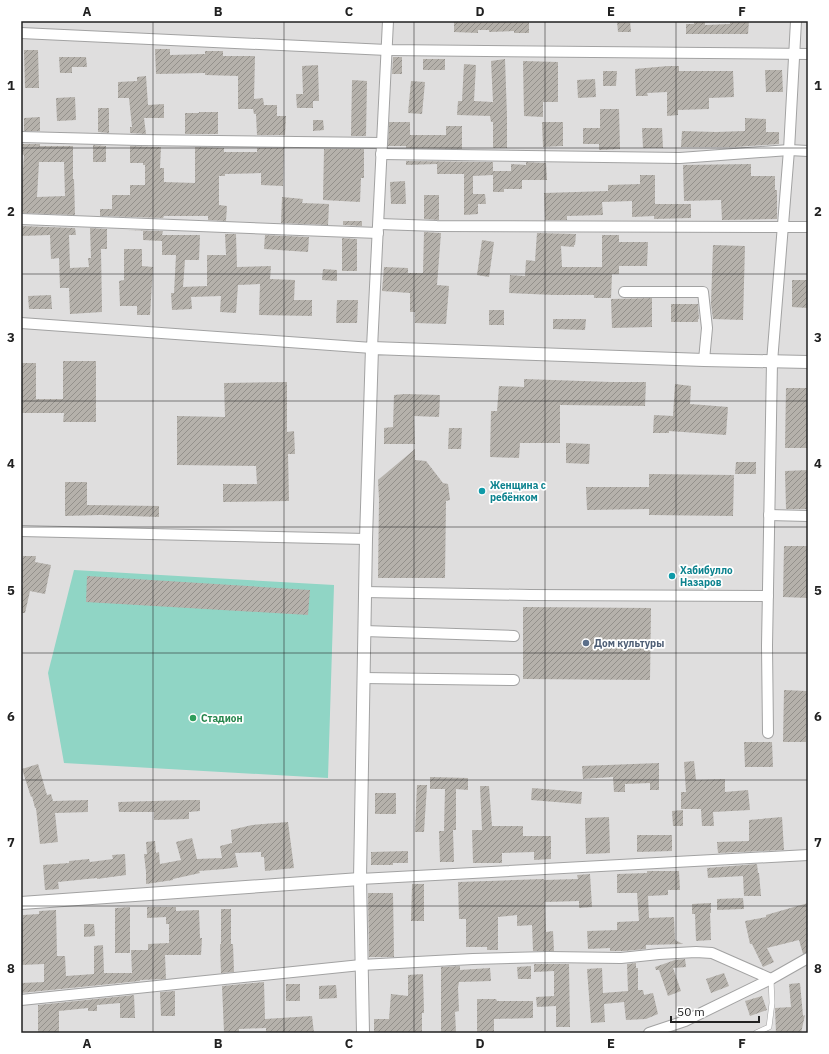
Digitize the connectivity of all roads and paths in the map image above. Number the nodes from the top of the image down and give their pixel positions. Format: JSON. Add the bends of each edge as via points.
{"nodes":[{"id":1,"x":388,"y":21,"type":"edge"},
{"id":2,"x":796,"y":21,"type":"edge"},
{"id":3,"x":21,"y":33,"type":"edge"},
{"id":4,"x":387,"y":50,"type":"junction"},
{"id":5,"x":795,"y":54,"type":"junction"},
{"id":6,"x":808,"y":54,"type":"edge"},
{"id":7,"x":21,"y":137,"type":"edge"},
{"id":8,"x":381,"y":143,"type":"junction"},
{"id":9,"x":789,"y":150,"type":"junction"},
{"id":10,"x":808,"y":151,"type":"edge"},
{"id":11,"x":381,"y":154,"type":"junction"},
{"id":12,"x":21,"y":219,"type":"edge"},
{"id":13,"x":782,"y":227,"type":"junction"},
{"id":14,"x":808,"y":227,"type":"edge"},
{"id":15,"x":379,"y":228,"type":"junction"},
{"id":16,"x":624,"y":292,"type":"dead end"},
{"id":17,"x":21,"y":323,"type":"edge"},
{"id":18,"x":372,"y":348,"type":"junction"},
{"id":19,"x":704,"y":360,"type":"junction"},
{"id":20,"x":772,"y":362,"type":"junction"},
{"id":21,"x":808,"y":362,"type":"edge"},
{"id":22,"x":769,"y":515,"type":"junction"},
{"id":23,"x":808,"y":516,"type":"edge"},
{"id":24,"x":21,"y":531,"type":"edge"},
{"id":25,"x":366,"y":539,"type":"junction"},
{"id":26,"x":365,"y":592,"type":"junction"},
{"id":27,"x":768,"y":596,"type":"junction"},
{"id":28,"x":364,"y":631,"type":"junction"},
{"id":29,"x":514,"y":636,"type":"dead end"},
{"id":30,"x":363,"y":678,"type":"junction"},
{"id":31,"x":514,"y":680,"type":"dead end"},
{"id":32,"x":768,"y":733,"type":"dead end"},
{"id":33,"x":808,"y":855,"type":"edge"},
{"id":34,"x":360,"y":879,"type":"junction"},
{"id":35,"x":21,"y":903,"type":"edge"},
{"id":36,"x":808,"y":958,"type":"edge"},
{"id":37,"x":361,"y":965,"type":"junction"},
{"id":38,"x":771,"y":979,"type":"junction"},
{"id":39,"x":21,"y":1000,"type":"edge"},
{"id":40,"x":363,"y":1033,"type":"edge"},
{"id":41,"x":649,"y":1033,"type":"edge"},
{"id":42,"x":756,"y":1033,"type":"edge"}],
"edges":[{"from":1,"to":4,"type":"street"},
{"from":2,"to":5,"type":"street"},
{"from":3,"to":4,"type":"street"},
{"from":4,"to":5,"type":"street"},
{"from":4,"to":8,"type":"street"},
{"from":5,"to":6,"type":"street"},
{"from":5,"to":9,"type":"street"},
{"from":7,"to":8,"type":"street"},
{"from":8,"to":11,"type":"street"},
{"from":9,"to":10,"type":"street"},
{"from":9,"to":11,"type":"street","via":[[680,158]]},
{"from":9,"to":13,"type":"street"},
{"from":11,"to":15,"type":"street"},
{"from":12,"to":15,"type":"street"},
{"from":13,"to":14,"type":"street"},
{"from":13,"to":15,"type":"street"},
{"from":13,"to":20,"type":"street"},
{"from":15,"to":18,"type":"street"},
{"from":16,"to":19,"type":"street","via":[[703,292],[707,328]]},
{"from":17,"to":18,"type":"street"},
{"from":18,"to":19,"type":"street"},
{"from":18,"to":25,"type":"street"},
{"from":19,"to":20,"type":"street"},
{"from":20,"to":21,"type":"street"},
{"from":20,"to":22,"type":"street"},
{"from":22,"to":23,"type":"street"},
{"from":22,"to":27,"type":"street"},
{"from":24,"to":25,"type":"street"},
{"from":25,"to":26,"type":"street"},
{"from":26,"to":27,"type":"street"},
{"from":26,"to":28,"type":"street"},
{"from":27,"to":32,"type":"street"},
{"from":28,"to":29,"type":"street"},
{"from":28,"to":30,"type":"street"},
{"from":30,"to":31,"type":"street"},
{"from":30,"to":34,"type":"street"},
{"from":33,"to":34,"type":"street"},
{"from":34,"to":35,"type":"street"},
{"from":34,"to":37,"type":"street"},
{"from":36,"to":38,"type":"street"},
{"from":37,"to":38,"type":"street","via":[[541,957],[621,958],[696,952],[712,953]]},
{"from":37,"to":39,"type":"street"},
{"from":37,"to":40,"type":"street"},
{"from":38,"to":41,"type":"street","via":[[685,1021]]},
{"from":38,"to":42,"type":"lane","via":[[769,1027]]}]}
